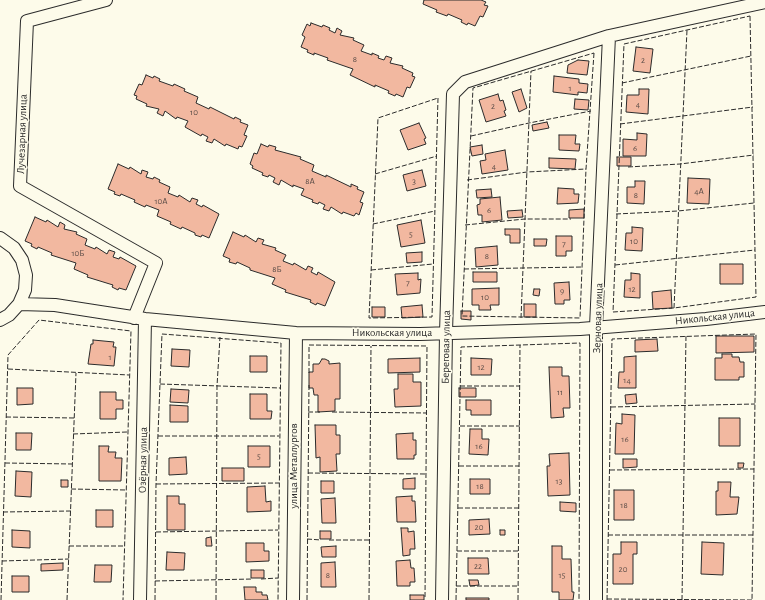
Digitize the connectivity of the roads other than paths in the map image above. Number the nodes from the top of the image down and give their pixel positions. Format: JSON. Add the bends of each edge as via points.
{"nodes":[{"id":1,"x":106,"y":0,"type":"edge"},
{"id":2,"x":765,"y":2,"type":"edge"},
{"id":3,"x":609,"y":36,"type":"junction"},
{"id":4,"x":0,"y":238,"type":"edge"},
{"id":5,"x":19,"y":304,"type":"junction"},
{"id":6,"x":765,"y":312,"type":"edge"},
{"id":7,"x":140,"y":318,"type":"junction"},
{"id":8,"x":0,"y":320,"type":"edge"},
{"id":9,"x":596,"y":327,"type":"junction"},
{"id":10,"x":296,"y":333,"type":"junction"},
{"id":11,"x":446,"y":333,"type":"junction"},
{"id":12,"x":140,"y":600,"type":"edge"},
{"id":13,"x":293,"y":600,"type":"edge"},
{"id":14,"x":442,"y":600,"type":"edge"},
{"id":15,"x":596,"y":600,"type":"edge"}],
"edges":[{"from":1,"to":7,"type":"street","name":"Лучезарная улица","via":[[27,21],[20,186],[156,263]]},
{"from":2,"to":3,"type":"street"},
{"from":3,"to":9,"type":"street","name":"Зерновая улица"},
{"from":3,"to":11,"type":"street","name":"Береговая улица","via":[[465,82],[453,94]]},
{"from":4,"to":5,"type":"street","via":[[14,248],[22,260],[26,275],[25,290]]},
{"from":5,"to":7,"type":"street","name":"Никольская улица","via":[[55,305]]},
{"from":5,"to":8,"type":"street"},
{"from":6,"to":9,"type":"street","name":"Никольская улица"},
{"from":7,"to":10,"type":"street","name":"Никольская улица"},
{"from":7,"to":12,"type":"street","name":"Озёрная улица"},
{"from":9,"to":11,"type":"street","name":"Никольская улица"},
{"from":9,"to":15,"type":"street","name":"Зерновая улица"},
{"from":10,"to":11,"type":"street","name":"Никольская улица"},
{"from":10,"to":13,"type":"street","name":"улица Металлургов"},
{"from":11,"to":14,"type":"street","name":"Береговая улица"}]}
